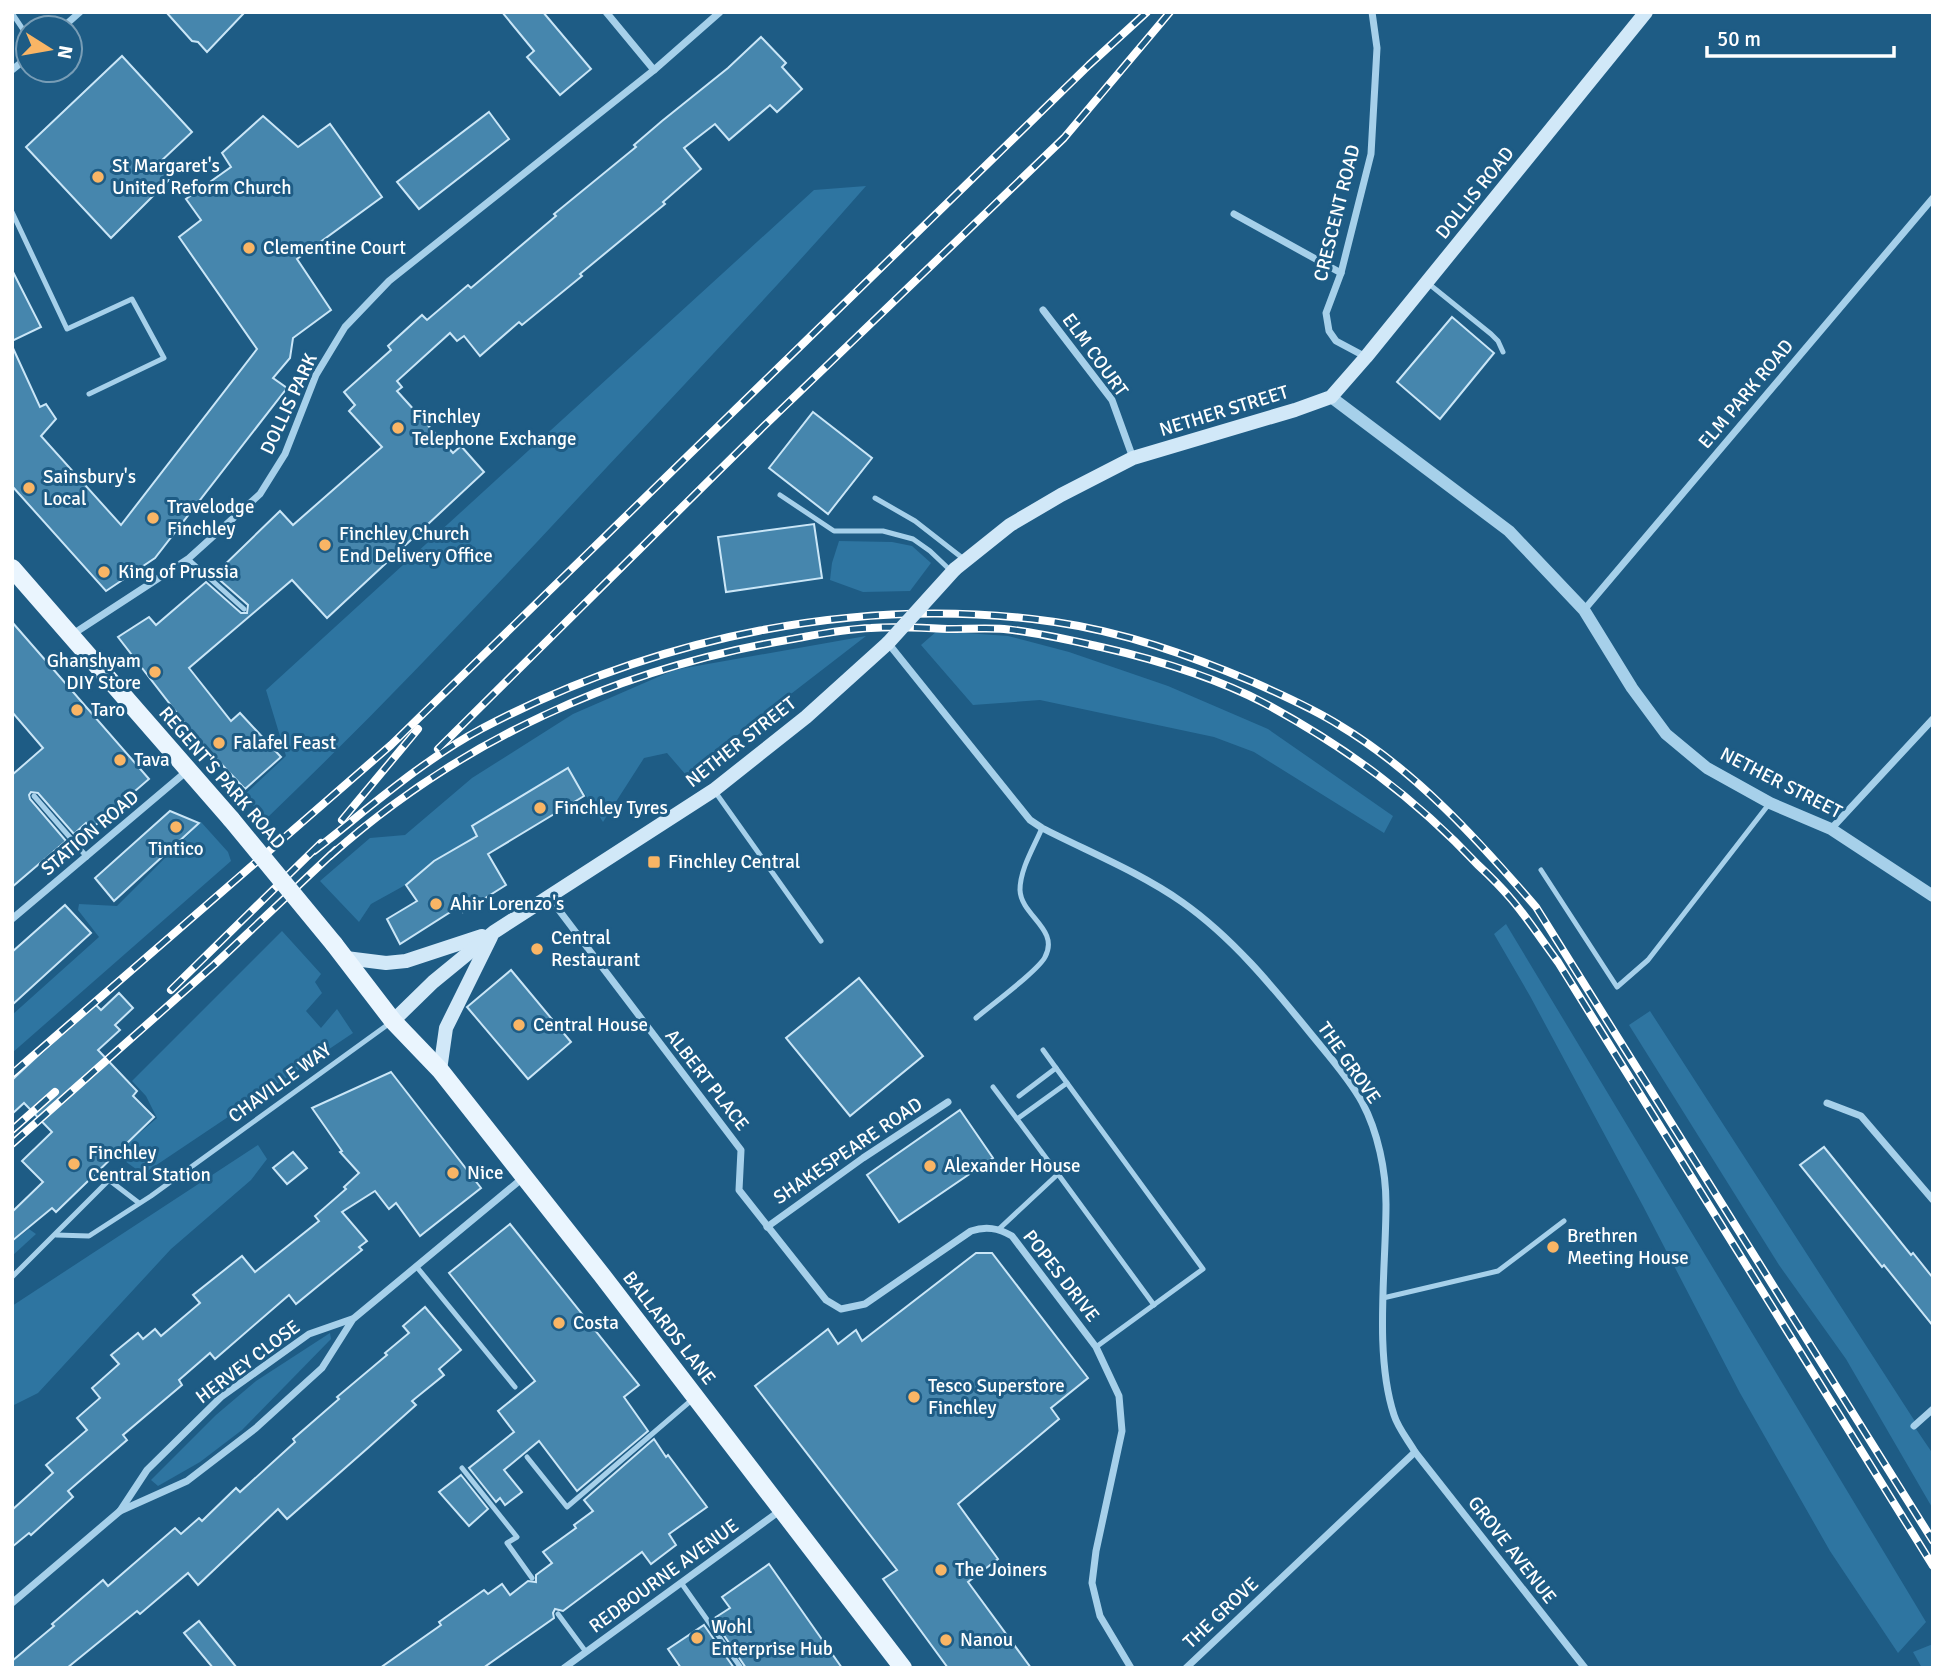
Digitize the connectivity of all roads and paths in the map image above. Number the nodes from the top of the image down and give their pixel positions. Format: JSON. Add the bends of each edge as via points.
{"nodes":[{"id":1,"x":606,"y":12,"type":"edge"},
{"id":2,"x":720,"y":12,"type":"edge"},
{"id":3,"x":1372,"y":12,"type":"edge"},
{"id":4,"x":1646,"y":12,"type":"edge"},
{"id":5,"x":654,"y":70,"type":"junction"},
{"id":6,"x":1933,"y":198,"type":"edge"},
{"id":7,"x":12,"y":212,"type":"edge"},
{"id":8,"x":1234,"y":214,"type":"dead end"},
{"id":9,"x":1342,"y":273,"type":"junction"},
{"id":10,"x":1427,"y":282,"type":"junction"},
{"id":11,"x":1043,"y":310,"type":"dead end"},
{"id":12,"x":1503,"y":352,"type":"dead end"},
{"id":13,"x":1366,"y":357,"type":"junction"},
{"id":14,"x":89,"y":394,"type":"dead end"},
{"id":15,"x":1331,"y":397,"type":"junction"},
{"id":16,"x":1133,"y":458,"type":"junction"},
{"id":17,"x":780,"y":495,"type":"dead end"},
{"id":18,"x":875,"y":498,"type":"dead end"},
{"id":19,"x":188,"y":559,"type":"junction"},
{"id":20,"x":957,"y":567,"type":"junction"},
{"id":21,"x":12,"y":568,"type":"edge"},
{"id":22,"x":244,"y":609,"type":"dead end"},
{"id":23,"x":1584,"y":610,"type":"junction"},
{"id":24,"x":71,"y":635,"type":"junction"},
{"id":25,"x":888,"y":643,"type":"junction"},
{"id":26,"x":1933,"y":719,"type":"edge"},
{"id":27,"x":188,"y":770,"type":"junction"},
{"id":28,"x":714,"y":790,"type":"junction"},
{"id":29,"x":34,"y":796,"type":"dead end"},
{"id":30,"x":1770,"y":803,"type":"junction"},
{"id":31,"x":1042,"y":828,"type":"junction"},
{"id":32,"x":1831,"y":829,"type":"junction"},
{"id":33,"x":87,"y":857,"type":"junction"},
{"id":34,"x":1541,"y":870,"type":"dead end"},
{"id":35,"x":1933,"y":896,"type":"edge"},
{"id":36,"x":548,"y":897,"type":"junction"},
{"id":37,"x":12,"y":919,"type":"edge"},
{"id":38,"x":494,"y":932,"type":"junction"},
{"id":39,"x":821,"y":941,"type":"dead end"},
{"id":40,"x":346,"y":958,"type":"junction"},
{"id":41,"x":976,"y":1018,"type":"dead end"},
{"id":42,"x":393,"y":1021,"type":"junction"},
{"id":43,"x":1043,"y":1050,"type":"dead end"},
{"id":44,"x":1056,"y":1068,"type":"junction"},
{"id":45,"x":440,"y":1070,"type":"junction"},
{"id":46,"x":1067,"y":1083,"type":"junction"},
{"id":47,"x":993,"y":1087,"type":"dead end"},
{"id":48,"x":1019,"y":1096,"type":"dead end"},
{"id":49,"x":948,"y":1102,"type":"dead end"},
{"id":50,"x":1827,"y":1103,"type":"dead end"},
{"id":51,"x":1017,"y":1119,"type":"junction"},
{"id":52,"x":1058,"y":1174,"type":"junction"},
{"id":53,"x":524,"y":1177,"type":"junction"},
{"id":54,"x":738,"y":1191,"type":"joint"},
{"id":55,"x":1933,"y":1200,"type":"edge"},
{"id":56,"x":139,"y":1203,"type":"junction"},
{"id":57,"x":1564,"y":1222,"type":"dead end"},
{"id":58,"x":767,"y":1227,"type":"junction"},
{"id":59,"x":999,"y":1229,"type":"junction"},
{"id":60,"x":56,"y":1235,"type":"junction"},
{"id":61,"x":416,"y":1266,"type":"junction"},
{"id":62,"x":12,"y":1277,"type":"edge"},
{"id":63,"x":1383,"y":1298,"type":"junction"},
{"id":64,"x":1154,"y":1305,"type":"junction"},
{"id":65,"x":353,"y":1319,"type":"junction"},
{"id":66,"x":1096,"y":1347,"type":"junction"},
{"id":67,"x":515,"y":1387,"type":"dead end"},
{"id":68,"x":696,"y":1397,"type":"junction"},
{"id":69,"x":1933,"y":1409,"type":"edge"},
{"id":70,"x":1914,"y":1426,"type":"dead end"},
{"id":71,"x":1415,"y":1451,"type":"junction"},
{"id":72,"x":527,"y":1457,"type":"dead end"},
{"id":73,"x":462,"y":1468,"type":"dead end"},
{"id":74,"x":782,"y":1510,"type":"junction"},
{"id":75,"x":120,"y":1511,"type":"junction"},
{"id":76,"x":532,"y":1578,"type":"dead end"},
{"id":77,"x":682,"y":1584,"type":"junction"},
{"id":78,"x":12,"y":1603,"type":"edge"},
{"id":79,"x":558,"y":1614,"type":"dead end"},
{"id":80,"x":586,"y":1652,"type":"junction"},
{"id":81,"x":564,"y":1668,"type":"edge"},
{"id":82,"x":741,"y":1668,"type":"edge"},
{"id":83,"x":903,"y":1668,"type":"edge"},
{"id":84,"x":1131,"y":1668,"type":"edge"},
{"id":85,"x":1186,"y":1668,"type":"edge"},
{"id":86,"x":1585,"y":1668,"type":"edge"}],
"edges":[{"from":1,"to":5,"type":"street"},
{"from":2,"to":5,"type":"street","name":"DOLLIS PARK"},
{"from":3,"to":9,"type":"street","name":"CRESCENT ROAD","via":[[1377,48],[1371,154]]},
{"from":4,"to":10,"type":"main road","name":"DOLLIS ROAD"},
{"from":5,"to":19,"type":"street","name":"DOLLIS PARK","via":[[389,281],[345,327],[316,375],[285,454],[260,494]]},
{"from":6,"to":23,"type":"street","name":"ELM PARK ROAD"},
{"from":7,"to":14,"type":"lane","via":[[67,329],[132,299],[164,358]]},
{"from":8,"to":9,"type":"street"},
{"from":9,"to":13,"type":"street","name":"CRESCENT ROAD","via":[[1326,313],[1329,331],[1336,341]]},
{"from":10,"to":12,"type":"lane","via":[[1498,341]]},
{"from":10,"to":13,"type":"main road","name":"DOLLIS ROAD"},
{"from":11,"to":16,"type":"street","name":"ELM COURT","via":[[1112,400]]},
{"from":13,"to":15,"type":"main road","name":"DOLLIS ROAD"},
{"from":15,"to":16,"type":"main road","name":"NETHER STREET"},
{"from":15,"to":23,"type":"street","name":"NETHER STREET","via":[[1509,531]]},
{"from":16,"to":20,"type":"main road","name":"NETHER STREET","via":[[1020,519]]},
{"from":17,"to":20,"type":"lane","via":[[834,531],[883,531],[913,539]]},
{"from":18,"to":20,"type":"lane","via":[[915,521]]},
{"from":19,"to":22,"type":"lane"},
{"from":19,"to":24,"type":"street","name":"DOLLIS PARK"},
{"from":20,"to":25,"type":"main road","name":"NETHER STREET","bridge":true},
{"from":21,"to":24,"type":"main road","name":"REGENT'S PARK ROAD"},
{"from":23,"to":30,"type":"street","name":"NETHER STREET","via":[[1666,734],[1707,768]]},
{"from":24,"to":27,"type":"main road","name":"REGENT'S PARK ROAD"},
{"from":25,"to":28,"type":"main road","name":"NETHER STREET","via":[[806,717]]},
{"from":25,"to":31,"type":"street","name":"THE GROVE","via":[[1030,820]]},
{"from":26,"to":32,"type":"street"},
{"from":27,"to":33,"type":"street","name":"STATION ROAD"},
{"from":27,"to":40,"type":"main road","name":"REGENT'S PARK ROAD","bridge":true},
{"from":28,"to":36,"type":"main road","name":"NETHER STREET"},
{"from":28,"to":39,"type":"lane"},
{"from":29,"to":33,"type":"lane"},
{"from":30,"to":32,"type":"street","name":"NETHER STREET"},
{"from":30,"to":34,"type":"lane","via":[[1648,960],[1617,988]]},
{"from":31,"to":41,"type":"lane","via":[[1020,887],[1021,897],[1047,936],[1048,951],[1040,964]]},
{"from":31,"to":63,"type":"street","name":"THE GROVE","via":[[1183,902],[1268,981],[1333,1062],[1362,1102],[1376,1136],[1386,1202]]},
{"from":32,"to":35,"type":"street","name":"NETHER STREET"},
{"from":33,"to":37,"type":"street","name":"STATION ROAD"},
{"from":36,"to":38,"type":"main road","name":"NETHER STREET"},
{"from":36,"to":54,"type":"street","name":"ALBERT PLACE","via":[[741,1150]]},
{"from":38,"to":40,"type":"main road","name":"NETHER STREET","via":[[406,961]]},
{"from":38,"to":42,"type":"main road","name":"NETHER STREET"},
{"from":38,"to":45,"type":"main road","via":[[446,1028]]},
{"from":40,"to":42,"type":"main road","name":"REGENT'S PARK ROAD"},
{"from":42,"to":45,"type":"main road","name":"BALLARDS LANE"},
{"from":42,"to":56,"type":"lane","name":"CHAVILLE WAY"},
{"from":43,"to":44,"type":"lane"},
{"from":44,"to":46,"type":"lane"},
{"from":44,"to":48,"type":"lane"},
{"from":45,"to":53,"type":"main road","name":"BALLARDS LANE"},
{"from":46,"to":51,"type":"lane"},
{"from":46,"to":64,"type":"lane","via":[[1203,1269]]},
{"from":47,"to":51,"type":"lane"},
{"from":49,"to":58,"type":"street","name":"SHAKESPEARE ROAD"},
{"from":50,"to":55,"type":"street","via":[[1861,1116]]},
{"from":51,"to":52,"type":"lane"},
{"from":52,"to":59,"type":"lane"},
{"from":52,"to":64,"type":"lane"},
{"from":53,"to":61,"type":"street","name":"HERVEY CLOSE"},
{"from":53,"to":68,"type":"main road","name":"BALLARDS LANE"},
{"from":54,"to":58,"type":"street","name":"POPES DRIVE"},
{"from":56,"to":60,"type":"lane","name":"CHAVILLE WAY","via":[[89,1236]]},
{"from":56,"to":60,"type":"lane","via":[[109,1181]]},
{"from":57,"to":63,"type":"lane","via":[[1498,1271]]},
{"from":58,"to":59,"type":"street","name":"POPES DRIVE","via":[[826,1300],[841,1309],[865,1304],[971,1231]]},
{"from":59,"to":66,"type":"street","name":"POPES DRIVE","via":[[1012,1236]]},
{"from":60,"to":62,"type":"lane"},
{"from":61,"to":65,"type":"street","name":"HERVEY CLOSE"},
{"from":61,"to":67,"type":"lane"},
{"from":63,"to":71,"type":"street","name":"THE GROVE","via":[[1386,1380],[1394,1418]]},
{"from":64,"to":66,"type":"lane"},
{"from":65,"to":75,"type":"street","name":"HERVEY CLOSE","via":[[321,1368],[256,1428],[187,1481]]},
{"from":65,"to":75,"type":"street","name":"HERVEY CLOSE","via":[[309,1334],[221,1397],[147,1470]]},
{"from":66,"to":84,"type":"street","name":"POPES DRIVE","via":[[1119,1396],[1122,1430],[1092,1583],[1100,1616]]},
{"from":68,"to":72,"type":"lane","via":[[567,1507]]},
{"from":68,"to":74,"type":"main road","name":"BALLARDS LANE"},
{"from":69,"to":70,"type":"street"},
{"from":71,"to":85,"type":"street","name":"THE GROVE"},
{"from":71,"to":86,"type":"street","name":"GROVE AVENUE"},
{"from":73,"to":76,"type":"lane","via":[[517,1537],[507,1543]]},
{"from":74,"to":77,"type":"street","name":"REDBOURNE AVENUE"},
{"from":74,"to":83,"type":"main road","name":"BALLARDS LANE"},
{"from":75,"to":78,"type":"street","name":"HERVEY CLOSE"},
{"from":77,"to":80,"type":"street","name":"REDBOURNE AVENUE"},
{"from":77,"to":82,"type":"lane"},
{"from":79,"to":80,"type":"lane"},
{"from":80,"to":81,"type":"street","name":"REDBOURNE AVENUE"}]}
